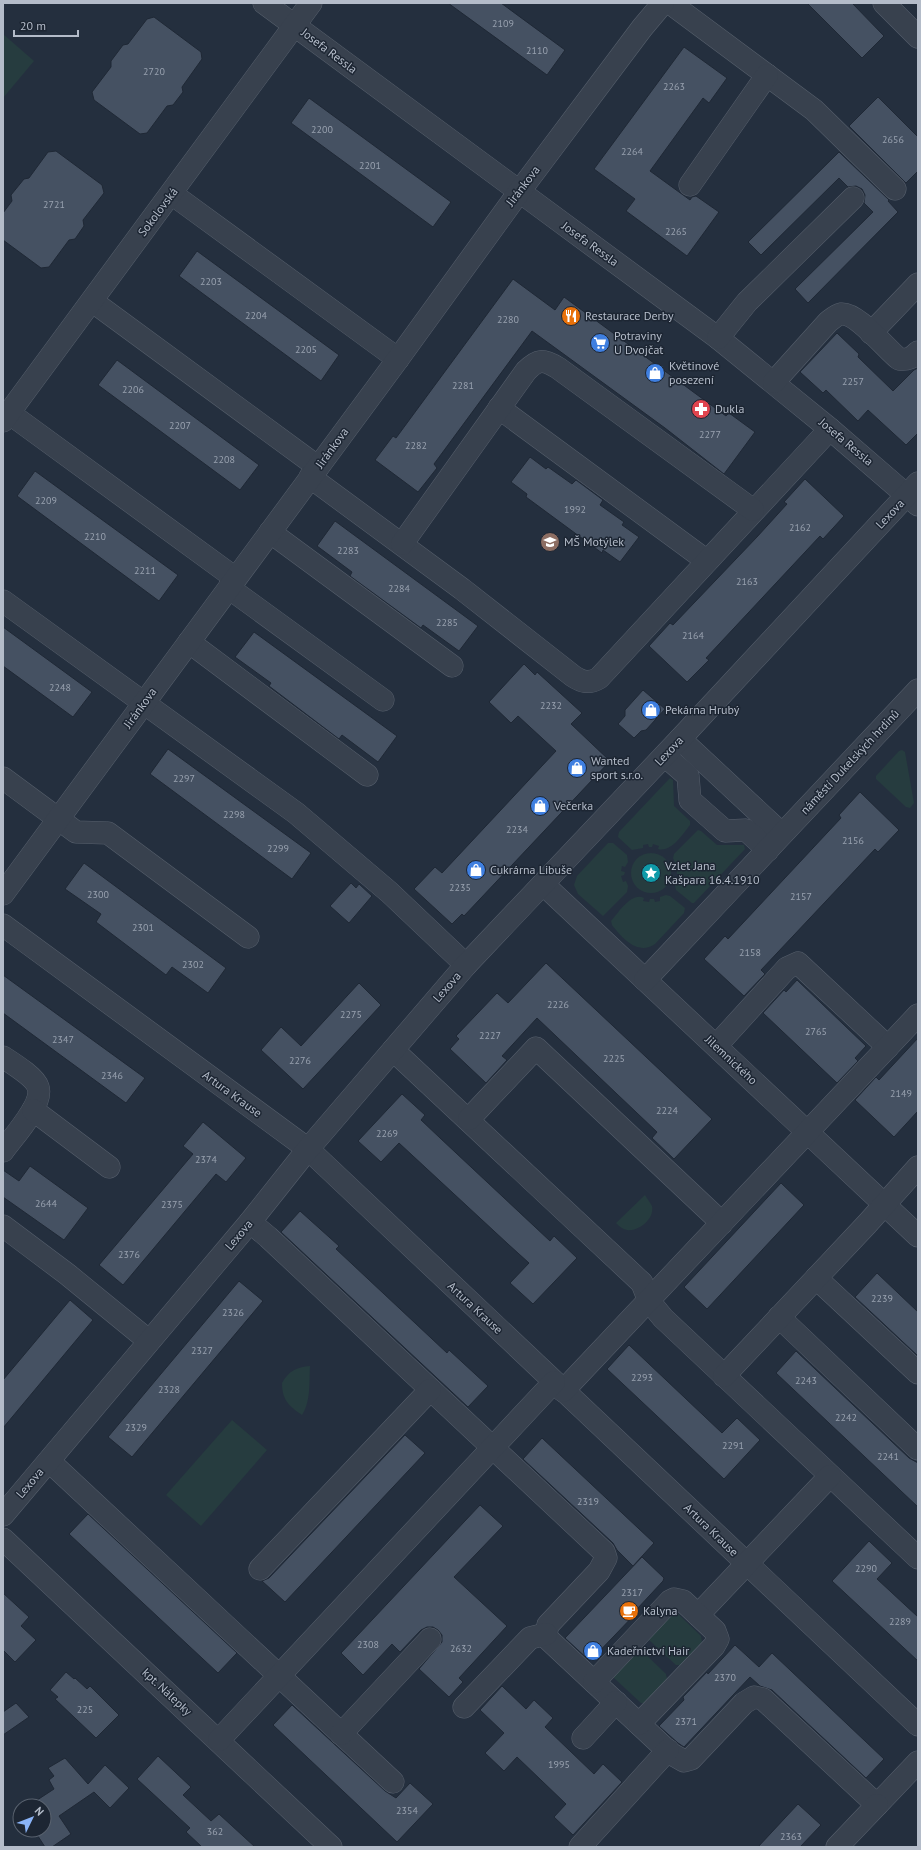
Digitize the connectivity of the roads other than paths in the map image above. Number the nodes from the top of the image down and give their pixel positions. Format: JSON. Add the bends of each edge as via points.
{"nodes":[{"id":1,"x":264,"y":3,"type":"edge"},
{"id":2,"x":311,"y":3,"type":"edge"},
{"id":3,"x":663,"y":3,"type":"edge"},
{"id":4,"x":670,"y":3,"type":"edge"},
{"id":5,"x":884,"y":3,"type":"edge"},
{"id":6,"x":294,"y":25,"type":"junction"},
{"id":7,"x":918,"y":37,"type":"edge"},
{"id":8,"x":767,"y":75,"type":"junction"},
{"id":9,"x":690,"y":185,"type":"dead end"},
{"id":10,"x":895,"y":189,"type":"dead end"},
{"id":11,"x":519,"y":192,"type":"junction"},
{"id":12,"x":172,"y":194,"type":"junction"},
{"id":13,"x":853,"y":198,"type":"dead end"},
{"id":14,"x":918,"y":284,"type":"edge"},
{"id":15,"x":92,"y":301,"type":"junction"},
{"id":16,"x":871,"y":333,"type":"junction"},
{"id":17,"x":718,"y":338,"type":"junction"},
{"id":18,"x":918,"y":352,"type":"edge"},
{"id":19,"x":398,"y":359,"type":"junction"},
{"id":20,"x":774,"y":382,"type":"junction"},
{"id":21,"x":499,"y":408,"type":"junction"},
{"id":22,"x":6,"y":417,"type":"edge"},
{"id":23,"x":830,"y":429,"type":"junction"},
{"id":24,"x":314,"y":472,"type":"junction"},
{"id":25,"x":914,"y":494,"type":"edge"},
{"id":26,"x":753,"y":510,"type":"junction"},
{"id":27,"x":270,"y":532,"type":"junction"},
{"id":28,"x":402,"y":544,"type":"junction"},
{"id":29,"x":707,"y":561,"type":"junction"},
{"id":30,"x":232,"y":583,"type":"junction"},
{"id":31,"x":3,"y":601,"type":"edge"},
{"id":32,"x":189,"y":642,"type":"junction"},
{"id":33,"x":452,"y":666,"type":"dead end"},
{"id":34,"x":918,"y":690,"type":"edge"},
{"id":35,"x":383,"y":700,"type":"dead end"},
{"id":36,"x":143,"y":704,"type":"junction"},
{"id":37,"x":680,"y":739,"type":"junction"},
{"id":38,"x":665,"y":756,"type":"junction"},
{"id":39,"x":367,"y":775,"type":"dead end"},
{"id":40,"x":3,"y":778,"type":"edge"},
{"id":41,"x":58,"y":819,"type":"junction"},
{"id":42,"x":782,"y":834,"type":"junction"},
{"id":43,"x":768,"y":850,"type":"junction"},
{"id":44,"x":543,"y":884,"type":"junction"},
{"id":45,"x":3,"y":894,"type":"edge"},
{"id":46,"x":3,"y":925,"type":"edge"},
{"id":47,"x":248,"y":937,"type":"dead end"},
{"id":48,"x":466,"y":966,"type":"junction"},
{"id":49,"x":645,"y":980,"type":"junction"},
{"id":50,"x":918,"y":1015,"type":"edge"},
{"id":51,"x":716,"y":1046,"type":"junction"},
{"id":52,"x":888,"y":1047,"type":"junction"},
{"id":53,"x":393,"y":1050,"type":"junction"},
{"id":54,"x":3,"y":1057,"type":"edge"},
{"id":55,"x":33,"y":1110,"type":"junction"},
{"id":56,"x":468,"y":1119,"type":"junction"},
{"id":57,"x":808,"y":1132,"type":"junction"},
{"id":58,"x":308,"y":1149,"type":"junction"},
{"id":59,"x":3,"y":1151,"type":"edge"},
{"id":60,"x":109,"y":1167,"type":"dead end"},
{"id":61,"x":918,"y":1167,"type":"edge"},
{"id":62,"x":885,"y":1205,"type":"junction"},
{"id":63,"x":250,"y":1222,"type":"junction"},
{"id":64,"x":722,"y":1223,"type":"junction"},
{"id":65,"x":3,"y":1226,"type":"edge"},
{"id":66,"x":918,"y":1236,"type":"edge"},
{"id":67,"x":816,"y":1278,"type":"junction"},
{"id":68,"x":648,"y":1302,"type":"junction"},
{"id":69,"x":779,"y":1317,"type":"junction"},
{"id":70,"x":150,"y":1341,"type":"junction"},
{"id":71,"x":918,"y":1373,"type":"edge"},
{"id":72,"x":724,"y":1376,"type":"junction"},
{"id":73,"x":559,"y":1387,"type":"junction"},
{"id":74,"x":430,"y":1390,"type":"junction"},
{"id":75,"x":494,"y":1448,"type":"junction"},
{"id":76,"x":918,"y":1449,"type":"edge"},
{"id":77,"x":49,"y":1461,"type":"junction"},
{"id":78,"x":830,"y":1476,"type":"junction"},
{"id":79,"x":3,"y":1515,"type":"edge"},
{"id":80,"x":3,"y":1539,"type":"edge"},
{"id":81,"x":918,"y":1558,"type":"edge"},
{"id":82,"x":747,"y":1565,"type":"junction"},
{"id":83,"x":260,"y":1569,"type":"dead end"},
{"id":84,"x":698,"y":1615,"type":"junction"},
{"id":85,"x":546,"y":1634,"type":"junction"},
{"id":86,"x":430,"y":1639,"type":"dead end"},
{"id":87,"x":278,"y":1676,"type":"junction"},
{"id":88,"x":594,"y":1682,"type":"junction"},
{"id":89,"x":616,"y":1702,"type":"junction"},
{"id":90,"x":464,"y":1707,"type":"dead end"},
{"id":91,"x":640,"y":1724,"type":"junction"},
{"id":92,"x":918,"y":1725,"type":"edge"},
{"id":93,"x":341,"y":1734,"type":"junction"},
{"id":94,"x":583,"y":1738,"type":"dead end"},
{"id":95,"x":219,"y":1740,"type":"junction"},
{"id":96,"x":668,"y":1750,"type":"junction"},
{"id":97,"x":918,"y":1762,"type":"edge"},
{"id":98,"x":393,"y":1782,"type":"dead end"},
{"id":99,"x":877,"y":1805,"type":"junction"},
{"id":100,"x":331,"y":1847,"type":"edge"},
{"id":101,"x":580,"y":1847,"type":"edge"},
{"id":102,"x":837,"y":1847,"type":"edge"}],
"edges":[{"from":1,"to":6,"type":"street","name":"Josefa Ressla"},
{"from":2,"to":6,"type":"street","name":"Sokolovská"},
{"from":3,"to":11,"type":"street","name":"Jiránkova"},
{"from":4,"to":8,"type":"street"},
{"from":5,"to":7,"type":"street"},
{"from":6,"to":11,"type":"street","name":"Josefa Ressla"},
{"from":6,"to":12,"type":"street","name":"Sokolovská"},
{"from":8,"to":9,"type":"street"},
{"from":8,"to":10,"type":"street","via":[[814,110]]},
{"from":11,"to":17,"type":"street","name":"Josefa Ressla"},
{"from":11,"to":19,"type":"street","name":"Jiránkova"},
{"from":12,"to":15,"type":"street","name":"Sokolovská"},
{"from":12,"to":19,"type":"street"},
{"from":13,"to":17,"type":"street","via":[[747,302]]},
{"from":14,"to":16,"type":"street"},
{"from":15,"to":22,"type":"street","name":"Sokolovská"},
{"from":15,"to":24,"type":"street"},
{"from":16,"to":18,"type":"street","via":[[899,359],[911,358]]},
{"from":16,"to":20,"type":"street","via":[[856,319],[842,314],[836,316]]},
{"from":17,"to":20,"type":"street","name":"Josefa Ressla"},
{"from":19,"to":24,"type":"street","name":"Jiránkova"},
{"from":20,"to":23,"type":"street","name":"Josefa Ressla"},
{"from":21,"to":26,"type":"street","via":[[533,364],[541,360],[549,362]]},
{"from":21,"to":28,"type":"street"},
{"from":21,"to":29,"type":"street"},
{"from":22,"to":30,"type":"street"},
{"from":23,"to":25,"type":"street","name":"Josefa Ressla"},
{"from":23,"to":26,"type":"street"},
{"from":24,"to":27,"type":"street","name":"Jiránkova"},
{"from":24,"to":28,"type":"street"},
{"from":25,"to":37,"type":"street","name":"Lexova"},
{"from":26,"to":29,"type":"street"},
{"from":27,"to":30,"type":"street","name":"Jiránkova"},
{"from":27,"to":33,"type":"street"},
{"from":28,"to":29,"type":"street","via":[[530,640],[573,676],[586,682],[594,682],[599,678]]},
{"from":30,"to":32,"type":"street","name":"Jiránkova"},
{"from":30,"to":35,"type":"street"},
{"from":31,"to":36,"type":"street"},
{"from":32,"to":36,"type":"street","name":"Jiránkova"},
{"from":32,"to":39,"type":"street"},
{"from":34,"to":42,"type":"street","name":"náměstí Dukelských hrdinů"},
{"from":36,"to":41,"type":"street","name":"Jiránkova"},
{"from":36,"to":48,"type":"street","via":[[296,813],[389,892]]},
{"from":37,"to":38,"type":"street","name":"Lexova"},
{"from":37,"to":42,"type":"street"},
{"from":38,"to":43,"type":"street","via":[[688,776],[690,800],[725,831],[746,830]]},
{"from":38,"to":44,"type":"street","name":"Lexova"},
{"from":40,"to":41,"type":"street"},
{"from":41,"to":45,"type":"street","name":"Jiránkova"},
{"from":41,"to":47,"type":"street","via":[[76,832],[108,833]]},
{"from":42,"to":43,"type":"street","name":"náměstí Dukelských hrdinů"},
{"from":43,"to":49,"type":"street","name":"náměstí Dukelských hrdinů"},
{"from":44,"to":48,"type":"street","name":"Lexova"},
{"from":44,"to":49,"type":"street","name":"Jilemnického"},
{"from":46,"to":58,"type":"street","name":"Artura Krause"},
{"from":48,"to":53,"type":"street","name":"Lexova"},
{"from":49,"to":51,"type":"street","name":"Jilemnického"},
{"from":50,"to":52,"type":"street"},
{"from":51,"to":52,"type":"street","via":[[788,968],[798,963]]},
{"from":51,"to":57,"type":"street","name":"Jilemnického"},
{"from":52,"to":57,"type":"street"},
{"from":53,"to":56,"type":"street"},
{"from":53,"to":58,"type":"street","name":"Lexova"},
{"from":54,"to":55,"type":"street","via":[[26,1073],[38,1086],[39,1095]]},
{"from":55,"to":59,"type":"street"},
{"from":55,"to":60,"type":"street"},
{"from":56,"to":64,"type":"street","via":[[536,1048]]},
{"from":56,"to":68,"type":"street","via":[[642,1283]]},
{"from":57,"to":62,"type":"street","name":"Jilemnického"},
{"from":57,"to":64,"type":"street"},
{"from":58,"to":63,"type":"street","name":"Lexova"},
{"from":58,"to":73,"type":"street","name":"Artura Krause"},
{"from":61,"to":62,"type":"street"},
{"from":62,"to":66,"type":"street","name":"Jilemnického"},
{"from":62,"to":67,"type":"street"},
{"from":63,"to":70,"type":"street","name":"Lexova"},
{"from":63,"to":74,"type":"street"},
{"from":64,"to":68,"type":"street"},
{"from":65,"to":70,"type":"street"},
{"from":67,"to":69,"type":"street"},
{"from":67,"to":71,"type":"street"},
{"from":68,"to":72,"type":"street"},
{"from":68,"to":73,"type":"street"},
{"from":69,"to":72,"type":"street"},
{"from":69,"to":76,"type":"street"},
{"from":70,"to":77,"type":"street","name":"Lexova"},
{"from":72,"to":78,"type":"street"},
{"from":73,"to":75,"type":"street"},
{"from":73,"to":82,"type":"street","name":"Artura Krause"},
{"from":74,"to":75,"type":"street"},
{"from":74,"to":83,"type":"street"},
{"from":75,"to":85,"type":"street","via":[[598,1546],[606,1558],[599,1571],[548,1625]]},
{"from":75,"to":87,"type":"street"},
{"from":77,"to":79,"type":"street","name":"Lexova"},
{"from":77,"to":87,"type":"street"},
{"from":78,"to":81,"type":"street"},
{"from":78,"to":82,"type":"street"},
{"from":80,"to":95,"type":"street","name":"kpt. Nálepky"},
{"from":82,"to":84,"type":"street"},
{"from":82,"to":92,"type":"street","name":"Artura Krause"},
{"from":84,"to":88,"type":"street","via":[[683,1601],[670,1601]]},
{"from":84,"to":91,"type":"street","via":[[717,1634],[717,1642]]},
{"from":85,"to":88,"type":"street","via":[[549,1640]]},
{"from":85,"to":90,"type":"street","via":[[530,1638]]},
{"from":86,"to":93,"type":"street"},
{"from":87,"to":93,"type":"street"},
{"from":87,"to":95,"type":"street"},
{"from":88,"to":89,"type":"street"},
{"from":89,"to":91,"type":"street"},
{"from":89,"to":94,"type":"street"},
{"from":91,"to":96,"type":"street"},
{"from":93,"to":98,"type":"street"},
{"from":95,"to":100,"type":"street","name":"kpt. Nálepky"},
{"from":96,"to":99,"type":"street","via":[[680,1759],[691,1759],[744,1703],[758,1697]]},
{"from":96,"to":101,"type":"street"},
{"from":97,"to":99,"type":"street"},
{"from":99,"to":102,"type":"street"}]}
